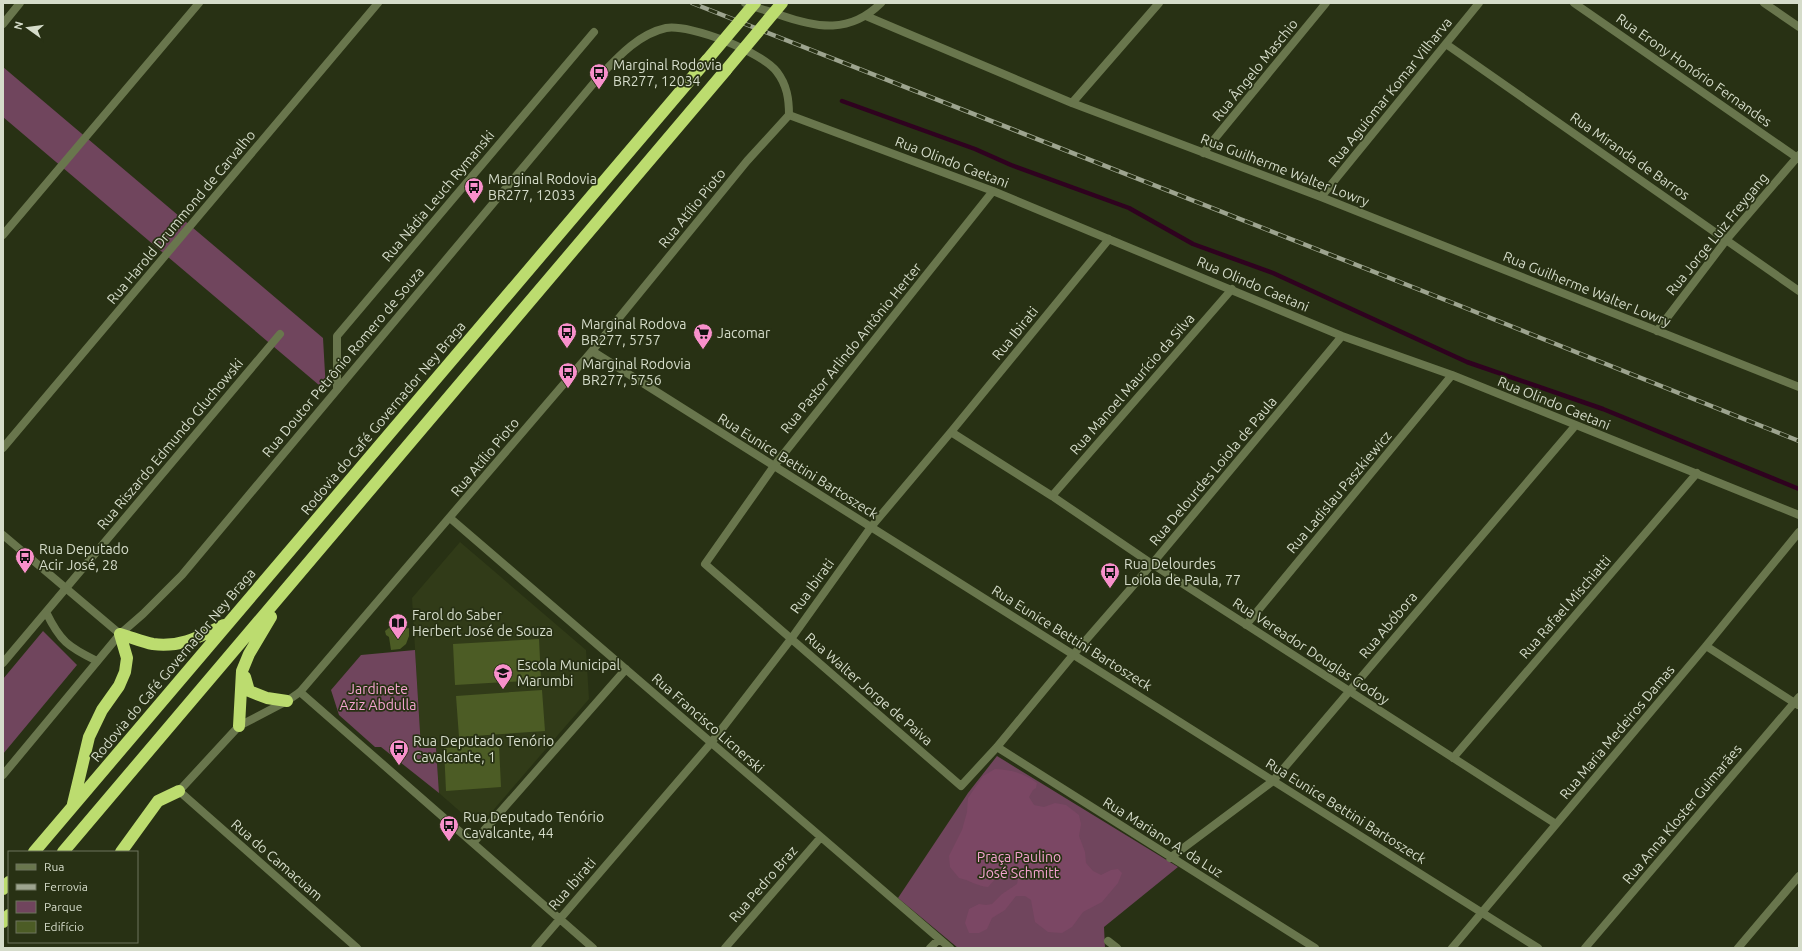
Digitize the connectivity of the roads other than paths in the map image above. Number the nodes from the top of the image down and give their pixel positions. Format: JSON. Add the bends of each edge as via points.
{"nodes":[{"id":1,"x":20,"y":3,"type":"edge"},
{"id":2,"x":199,"y":3,"type":"edge"},
{"id":3,"x":378,"y":3,"type":"edge"},
{"id":4,"x":745,"y":3,"type":"edge"},
{"id":5,"x":782,"y":3,"type":"edge"},
{"id":6,"x":881,"y":3,"type":"edge"},
{"id":7,"x":1159,"y":3,"type":"edge"},
{"id":8,"x":1326,"y":3,"type":"edge"},
{"id":9,"x":1479,"y":3,"type":"edge"},
{"id":10,"x":1574,"y":3,"type":"edge"},
{"id":11,"x":1769,"y":4,"type":"edge"},
{"id":12,"x":757,"y":6,"type":"edge"},
{"id":13,"x":866,"y":16,"type":"junction"},
{"id":14,"x":3,"y":24,"type":"edge"},
{"id":15,"x":1799,"y":27,"type":"edge"},
{"id":16,"x":594,"y":32,"type":"dead end"},
{"id":17,"x":1446,"y":44,"type":"junction"},
{"id":18,"x":1072,"y":103,"type":"junction"},
{"id":19,"x":789,"y":115,"type":"junction"},
{"id":20,"x":1203,"y":153,"type":"junction"},
{"id":21,"x":1798,"y":157,"type":"edge"},
{"id":22,"x":993,"y":191,"type":"junction"},
{"id":23,"x":1322,"y":197,"type":"junction"},
{"id":24,"x":3,"y":235,"type":"edge"},
{"id":25,"x":1109,"y":238,"type":"junction"},
{"id":26,"x":1727,"y":239,"type":"junction"},
{"id":27,"x":1232,"y":290,"type":"junction"},
{"id":28,"x":1799,"y":291,"type":"edge"},
{"id":29,"x":1657,"y":331,"type":"junction"},
{"id":30,"x":280,"y":334,"type":"dead end"},
{"id":31,"x":1342,"y":336,"type":"junction"},
{"id":32,"x":592,"y":351,"type":"junction"},
{"id":33,"x":1452,"y":375,"type":"junction"},
{"id":34,"x":1799,"y":388,"type":"edge"},
{"id":35,"x":337,"y":389,"type":"junction"},
{"id":36,"x":1575,"y":426,"type":"junction"},
{"id":37,"x":951,"y":432,"type":"junction"},
{"id":38,"x":3,"y":448,"type":"edge"},
{"id":39,"x":774,"y":466,"type":"junction"},
{"id":40,"x":1696,"y":473,"type":"junction"},
{"id":41,"x":1052,"y":496,"type":"junction"},
{"id":42,"x":1799,"y":515,"type":"edge"},
{"id":43,"x":450,"y":518,"type":"junction"},
{"id":44,"x":871,"y":527,"type":"junction"},
{"id":45,"x":1799,"y":532,"type":"edge"},
{"id":46,"x":3,"y":535,"type":"edge"},
{"id":47,"x":706,"y":564,"type":"joint"},
{"id":48,"x":1152,"y":564,"type":"junction"},
{"id":49,"x":66,"y":588,"type":"junction"},
{"id":50,"x":288,"y":588,"type":"junction"},
{"id":51,"x":46,"y":612,"type":"junction"},
{"id":52,"x":229,"y":623,"type":"junction"},
{"id":53,"x":1246,"y":625,"type":"junction"},
{"id":54,"x":120,"y":634,"type":"junction"},
{"id":55,"x":790,"y":639,"type":"junction"},
{"id":56,"x":1706,"y":646,"type":"junction"},
{"id":57,"x":1073,"y":655,"type":"junction"},
{"id":58,"x":97,"y":662,"type":"junction"},
{"id":59,"x":3,"y":663,"type":"edge"},
{"id":60,"x":626,"y":669,"type":"junction"},
{"id":61,"x":242,"y":671,"type":"junction"},
{"id":62,"x":1349,"y":691,"type":"junction"},
{"id":63,"x":300,"y":692,"type":"junction"},
{"id":64,"x":287,"y":701,"type":"junction"},
{"id":65,"x":1797,"y":702,"type":"edge"},
{"id":66,"x":239,"y":726,"type":"junction"},
{"id":67,"x":711,"y":743,"type":"junction"},
{"id":68,"x":997,"y":747,"type":"junction"},
{"id":69,"x":1453,"y":758,"type":"junction"},
{"id":70,"x":3,"y":775,"type":"edge"},
{"id":71,"x":1273,"y":781,"type":"junction"},
{"id":72,"x":962,"y":786,"type":"joint"},
{"id":73,"x":179,"y":791,"type":"junction"},
{"id":74,"x":73,"y":806,"type":"junction"},
{"id":75,"x":1556,"y":824,"type":"junction"},
{"id":76,"x":821,"y":837,"type":"junction"},
{"id":77,"x":473,"y":843,"type":"junction"},
{"id":78,"x":35,"y":851,"type":"edge"},
{"id":79,"x":64,"y":851,"type":"edge"},
{"id":80,"x":122,"y":851,"type":"edge"},
{"id":81,"x":1170,"y":858,"type":"junction"},
{"id":82,"x":1799,"y":876,"type":"edge"},
{"id":83,"x":1482,"y":913,"type":"junction"},
{"id":84,"x":559,"y":919,"type":"junction"},
{"id":85,"x":939,"y":939,"type":"junction"},
{"id":86,"x":1108,"y":941,"type":"dead end"},
{"id":87,"x":357,"y":948,"type":"edge"},
{"id":88,"x":535,"y":948,"type":"edge"},
{"id":89,"x":593,"y":948,"type":"edge"},
{"id":90,"x":725,"y":948,"type":"edge"},
{"id":91,"x":930,"y":948,"type":"edge"},
{"id":92,"x":950,"y":948,"type":"edge"},
{"id":93,"x":1117,"y":948,"type":"edge"},
{"id":94,"x":1315,"y":948,"type":"edge"},
{"id":95,"x":1452,"y":948,"type":"edge"},
{"id":96,"x":1538,"y":948,"type":"edge"},
{"id":97,"x":1585,"y":948,"type":"edge"},
{"id":98,"x":1738,"y":948,"type":"edge"}],
"edges":[{"from":1,"to":14,"type":"street"},
{"from":2,"to":24,"type":"street"},
{"from":3,"to":38,"type":"street","name":"Rua Harold Drummond de Carvalho"},
{"from":4,"to":12,"type":"street"},
{"from":5,"to":50,"type":"highway","bridge":true},
{"from":6,"to":13,"type":"street"},
{"from":7,"to":18,"type":"street"},
{"from":8,"to":20,"type":"street","name":"Rua Ângelo Maschio"},
{"from":9,"to":17,"type":"street","name":"Rua Aguiomar Komar Vilharva"},
{"from":10,"to":21,"type":"street","name":"Rua Erony Honório Fernandes"},
{"from":11,"to":15,"type":"street"},
{"from":12,"to":13,"type":"street","via":[[814,26],[848,23]]},
{"from":12,"to":52,"type":"highway","name":"Rodovia do Café Governador Ney Braga","bridge":true,"via":[[707,60]]},
{"from":13,"to":18,"type":"street","name":"Rua Guilherme Walter Lowry"},
{"from":16,"to":35,"type":"street","name":"Rua Nádia Leuch Rymanski","via":[[337,336]]},
{"from":17,"to":23,"type":"street","name":"Rua Aguiomar Komar Vilharva"},
{"from":17,"to":26,"type":"street","name":"Rua Miranda de Barros"},
{"from":18,"to":20,"type":"street","name":"Rua Guilherme Walter Lowry"},
{"from":19,"to":22,"type":"street","name":"Rua Olindo Caetani"},
{"from":19,"to":32,"type":"street","name":"Rua Atílio Pioto","via":[[747,162]]},
{"from":19,"to":35,"type":"street","name":"Rua Doutor Petrônio Romero de Souza","via":[[788,93],[777,71],[768,62],[707,34],[681,28],[666,28],[649,34],[631,46],[598,78]]},
{"from":20,"to":23,"type":"street","name":"Rua Guilherme Walter Lowry"},
{"from":21,"to":26,"type":"street","name":"Rua Jorge Luiz Freygang"},
{"from":22,"to":25,"type":"street","name":"Rua Olindo Caetani"},
{"from":22,"to":39,"type":"street","name":"Rua Pastor Arlindo Antônio Herter"},
{"from":23,"to":29,"type":"street","name":"Rua Guilherme Walter Lowry"},
{"from":25,"to":27,"type":"street","name":"Rua Olindo Caetani"},
{"from":25,"to":37,"type":"street","name":"Rua Ibirati"},
{"from":26,"to":28,"type":"street","name":"Rua Miranda de Barros"},
{"from":26,"to":29,"type":"street","name":"Rua Jorge Luiz Freygang"},
{"from":27,"to":31,"type":"street","name":"Rua Olindo Caetani"},
{"from":27,"to":41,"type":"street","name":"Rua Manoel Maurício da Silva"},
{"from":29,"to":34,"type":"street","name":"Rua Guilherme Walter Lowry"},
{"from":30,"to":49,"type":"street","name":"Rua Riszardo Edmundo Gluchowski"},
{"from":31,"to":33,"type":"street","name":"Rua Olindo Caetani"},
{"from":31,"to":48,"type":"street","name":"Rua Delourdes Loiola de Paula"},
{"from":32,"to":39,"type":"street","name":"Rua Eunice Bettini Bartoszeck"},
{"from":32,"to":43,"type":"street","name":"Rua Atílio Pioto"},
{"from":33,"to":36,"type":"street","name":"Rua Olindo Caetani"},
{"from":33,"to":53,"type":"street","name":"Rua Ladislau Paszkiewicz"},
{"from":35,"to":54,"type":"street","name":"Rua Doutor Petrônio Romero de Souza","via":[[182,575]]},
{"from":36,"to":40,"type":"street","name":"Rua Olindo Caetani"},
{"from":36,"to":62,"type":"street","name":"Rua Abóbora"},
{"from":37,"to":41,"type":"street","name":"Rua Vereador Douglas Godoy"},
{"from":37,"to":44,"type":"street","name":"Rua Ibirati"},
{"from":39,"to":44,"type":"street","name":"Rua Eunice Bettini Bartoszeck"},
{"from":39,"to":47,"type":"street","name":"Rua Pastor Arlindo Antônio Herter"},
{"from":40,"to":42,"type":"street","name":"Rua Olindo Caetani"},
{"from":40,"to":69,"type":"street","name":"Rua Rafael Mischiatti"},
{"from":41,"to":48,"type":"street","name":"Rua Vereador Douglas Godoy"},
{"from":43,"to":60,"type":"street","name":"Rua Francisco Licnerski"},
{"from":43,"to":63,"type":"street","name":"Rua Atílio Pioto"},
{"from":44,"to":55,"type":"street","name":"Rua Ibirati"},
{"from":44,"to":57,"type":"street","name":"Rua Eunice Bettini Bartoszeck"},
{"from":45,"to":56,"type":"street","name":"Rua Maria Medeiros Damas"},
{"from":46,"to":49,"type":"street"},
{"from":47,"to":55,"type":"street","name":"Rua Walter Jorge de Paiva"},
{"from":48,"to":53,"type":"street","name":"Rua Vereador Douglas Godoy"},
{"from":48,"to":57,"type":"street","name":"Rua Delourdes Loiola de Paula"},
{"from":49,"to":51,"type":"street","name":"Rua Riszardo Edmundo Gluchowski"},
{"from":49,"to":54,"type":"street"},
{"from":50,"to":61,"type":"highway","via":[[249,654]]},
{"from":50,"to":79,"type":"highway"},
{"from":51,"to":58,"type":"street","via":[[66,644]]},
{"from":51,"to":59,"type":"street","name":"Rua Riszardo Edmundo Gluchowski"},
{"from":52,"to":54,"type":"highway","via":[[184,643],[169,645],[152,644]]},
{"from":52,"to":74,"type":"highway","name":"Rodovia do Café Governador Ney Braga"},
{"from":53,"to":62,"type":"street","name":"Rua Vereador Douglas Godoy"},
{"from":54,"to":58,"type":"street","name":"Rua Doutor Petrônio Romero de Souza"},
{"from":54,"to":74,"type":"highway","via":[[127,658],[125,672],[89,737]]},
{"from":55,"to":67,"type":"street","name":"Rua Ibirati"},
{"from":55,"to":72,"type":"street","name":"Rua Walter Jorge de Paiva"},
{"from":56,"to":65,"type":"street"},
{"from":56,"to":75,"type":"street","name":"Rua Maria Medeiros Damas"},
{"from":57,"to":68,"type":"street","name":"Rua Delourdes Loiola de Paula"},
{"from":57,"to":71,"type":"street","name":"Rua Eunice Bettini Bartoszeck"},
{"from":58,"to":70,"type":"street","name":"Rua Doutor Petrônio Romero de Souza"},
{"from":60,"to":67,"type":"street","name":"Rua Francisco Licnerski"},
{"from":60,"to":77,"type":"street"},
{"from":61,"to":64,"type":"highway","via":[[249,691],[267,698]]},
{"from":61,"to":66,"type":"highway"},
{"from":62,"to":69,"type":"street","name":"Rua Vereador Douglas Godoy"},
{"from":62,"to":71,"type":"street","name":"Rua Abóbora"},
{"from":63,"to":64,"type":"street","name":"Rua Atílio Pioto"},
{"from":63,"to":77,"type":"street"},
{"from":64,"to":66,"type":"street","name":"Rua Atílio Pioto"},
{"from":65,"to":97,"type":"street","name":"Rua Anna Kloster Guimarães"},
{"from":66,"to":73,"type":"street","name":"Rua Atílio Pioto"},
{"from":67,"to":76,"type":"street","name":"Rua Francisco Licnerski"},
{"from":67,"to":84,"type":"street","name":"Rua Ibirati"},
{"from":68,"to":72,"type":"street","name":"Rua Delourdes Loiola de Paula"},
{"from":68,"to":81,"type":"street","name":"Rua Mariano A. da Luz"},
{"from":69,"to":75,"type":"street","name":"Rua Vereador Douglas Godoy"},
{"from":71,"to":81,"type":"street","name":"Rua Abóbora"},
{"from":71,"to":83,"type":"street","name":"Rua Eunice Bettini Bartoszeck"},
{"from":73,"to":80,"type":"highway","via":[[158,801]]},
{"from":73,"to":87,"type":"street","name":"Rua do Camacuam"},
{"from":74,"to":78,"type":"highway","name":"Rodovia do Café Governador Ney Braga"},
{"from":75,"to":83,"type":"street","name":"Rua Maria Medeiros Damas"},
{"from":76,"to":85,"type":"street","name":"Rua Francisco Licnerski"},
{"from":76,"to":90,"type":"street","name":"Rua Pedro Braz"},
{"from":77,"to":84,"type":"street"},
{"from":81,"to":94,"type":"street","name":"Rua Mariano A. da Luz"},
{"from":82,"to":98,"type":"street"},
{"from":83,"to":95,"type":"street","name":"Rua Maria Medeiros Damas"},
{"from":83,"to":96,"type":"street","name":"Rua Eunice Bettini Bartoszeck"},
{"from":84,"to":88,"type":"street","name":"Rua Ibirati"},
{"from":84,"to":89,"type":"street"},
{"from":85,"to":91,"type":"street"},
{"from":85,"to":92,"type":"street","name":"Rua Francisco Licnerski"},
{"from":86,"to":93,"type":"street"}]}
